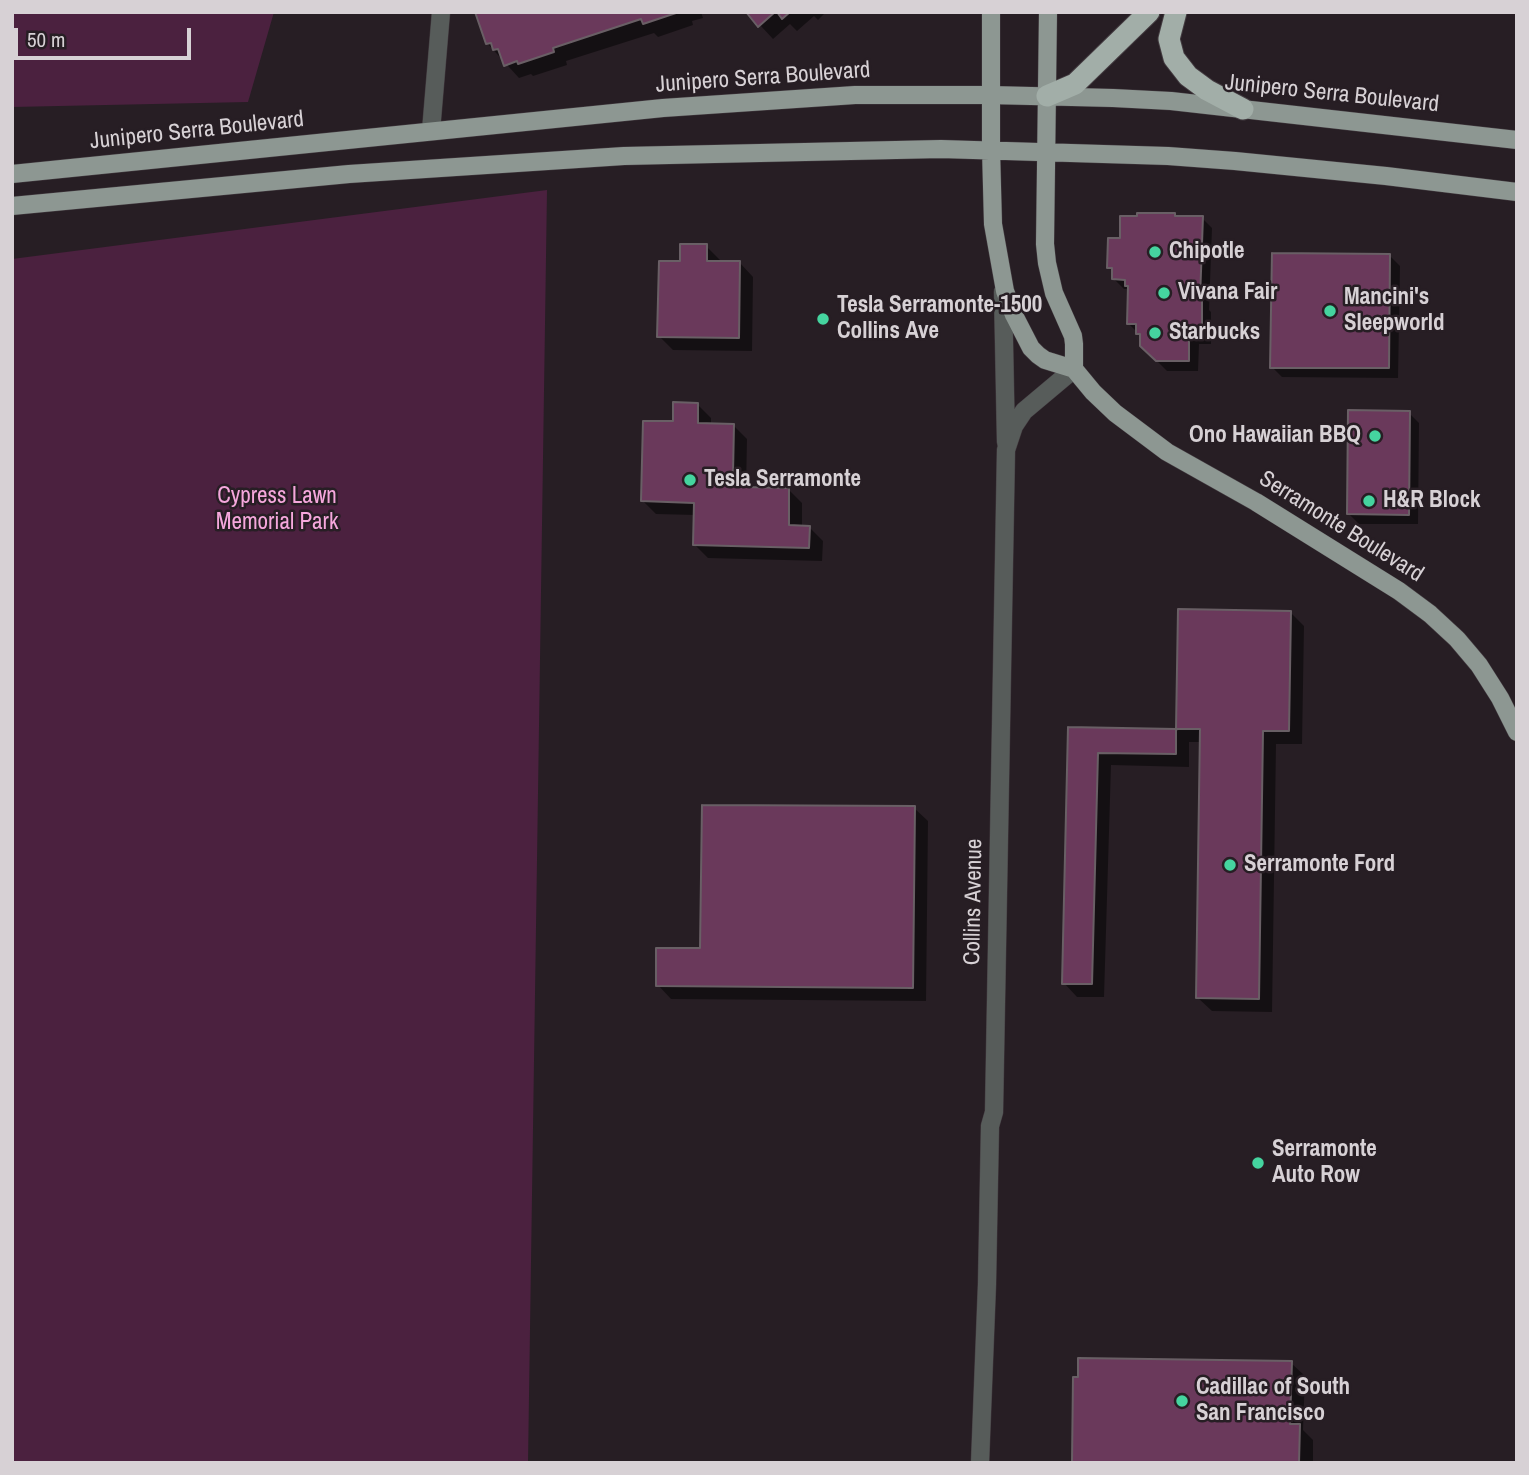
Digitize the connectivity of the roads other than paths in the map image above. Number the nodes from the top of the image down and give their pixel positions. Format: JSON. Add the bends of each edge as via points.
{"nodes":[{"id":1,"x":441,"y":12,"type":"edge"},
{"id":2,"x":991,"y":12,"type":"edge"},
{"id":3,"x":1048,"y":12,"type":"edge"},
{"id":4,"x":1149,"y":12,"type":"edge"},
{"id":5,"x":1176,"y":12,"type":"edge"},
{"id":6,"x":990,"y":95,"type":"junction"},
{"id":7,"x":1046,"y":96,"type":"junction"},
{"id":8,"x":1243,"y":108,"type":"junction"},
{"id":9,"x":431,"y":131,"type":"junction"},
{"id":10,"x":1517,"y":140,"type":"edge"},
{"id":11,"x":990,"y":149,"type":"junction"},
{"id":12,"x":1046,"y":151,"type":"junction"},
{"id":13,"x":12,"y":174,"type":"edge"},
{"id":14,"x":1517,"y":192,"type":"edge"},
{"id":15,"x":12,"y":206,"type":"edge"},
{"id":16,"x":1002,"y":278,"type":"junction"},
{"id":17,"x":1074,"y":369,"type":"junction"},
{"id":18,"x":1006,"y":450,"type":"junction"},
{"id":19,"x":1517,"y":732,"type":"edge"},
{"id":20,"x":980,"y":1463,"type":"edge"}],
"edges":[{"from":1,"to":9,"type":"street"},
{"from":2,"to":6,"type":"main road","name":"Serramonte Boulevard"},
{"from":3,"to":7,"type":"main road"},
{"from":4,"to":7,"type":"highway","via":[[1076,84]]},
{"from":5,"to":8,"type":"highway","via":[[1169,39],[1174,58],[1207,90]]},
{"from":6,"to":7,"type":"main road","name":"Junipero Serra Boulevard"},
{"from":6,"to":9,"type":"main road","name":"Junipero Serra Boulevard","via":[[766,100]]},
{"from":6,"to":11,"type":"main road","name":"Serramonte Boulevard"},
{"from":7,"to":8,"type":"main road","name":"Junipero Serra Boulevard"},
{"from":7,"to":12,"type":"main road"},
{"from":8,"to":10,"type":"main road","name":"Junipero Serra Boulevard"},
{"from":9,"to":13,"type":"main road","name":"Junipero Serra Boulevard"},
{"from":11,"to":12,"type":"main road"},
{"from":11,"to":15,"type":"main road","via":[[624,156],[349,174]]},
{"from":11,"to":16,"type":"main road","name":"Serramonte Boulevard","via":[[992,213]]},
{"from":12,"to":14,"type":"main road","via":[[1235,161]]},
{"from":12,"to":17,"type":"main road","via":[[1047,263],[1073,336]]},
{"from":16,"to":17,"type":"main road","name":"Serramonte Boulevard","via":[[1031,348],[1045,360]]},
{"from":16,"to":18,"type":"street"},
{"from":17,"to":18,"type":"street","name":"Collins Avenue","via":[[1024,411]]},
{"from":17,"to":19,"type":"main road","name":"Serramonte Boulevard","via":[[1104,403],[1147,439],[1256,502],[1430,614],[1479,665]]},
{"from":18,"to":20,"type":"street","name":"Collins Avenue","via":[[994,1112],[989,1126]]}]}
